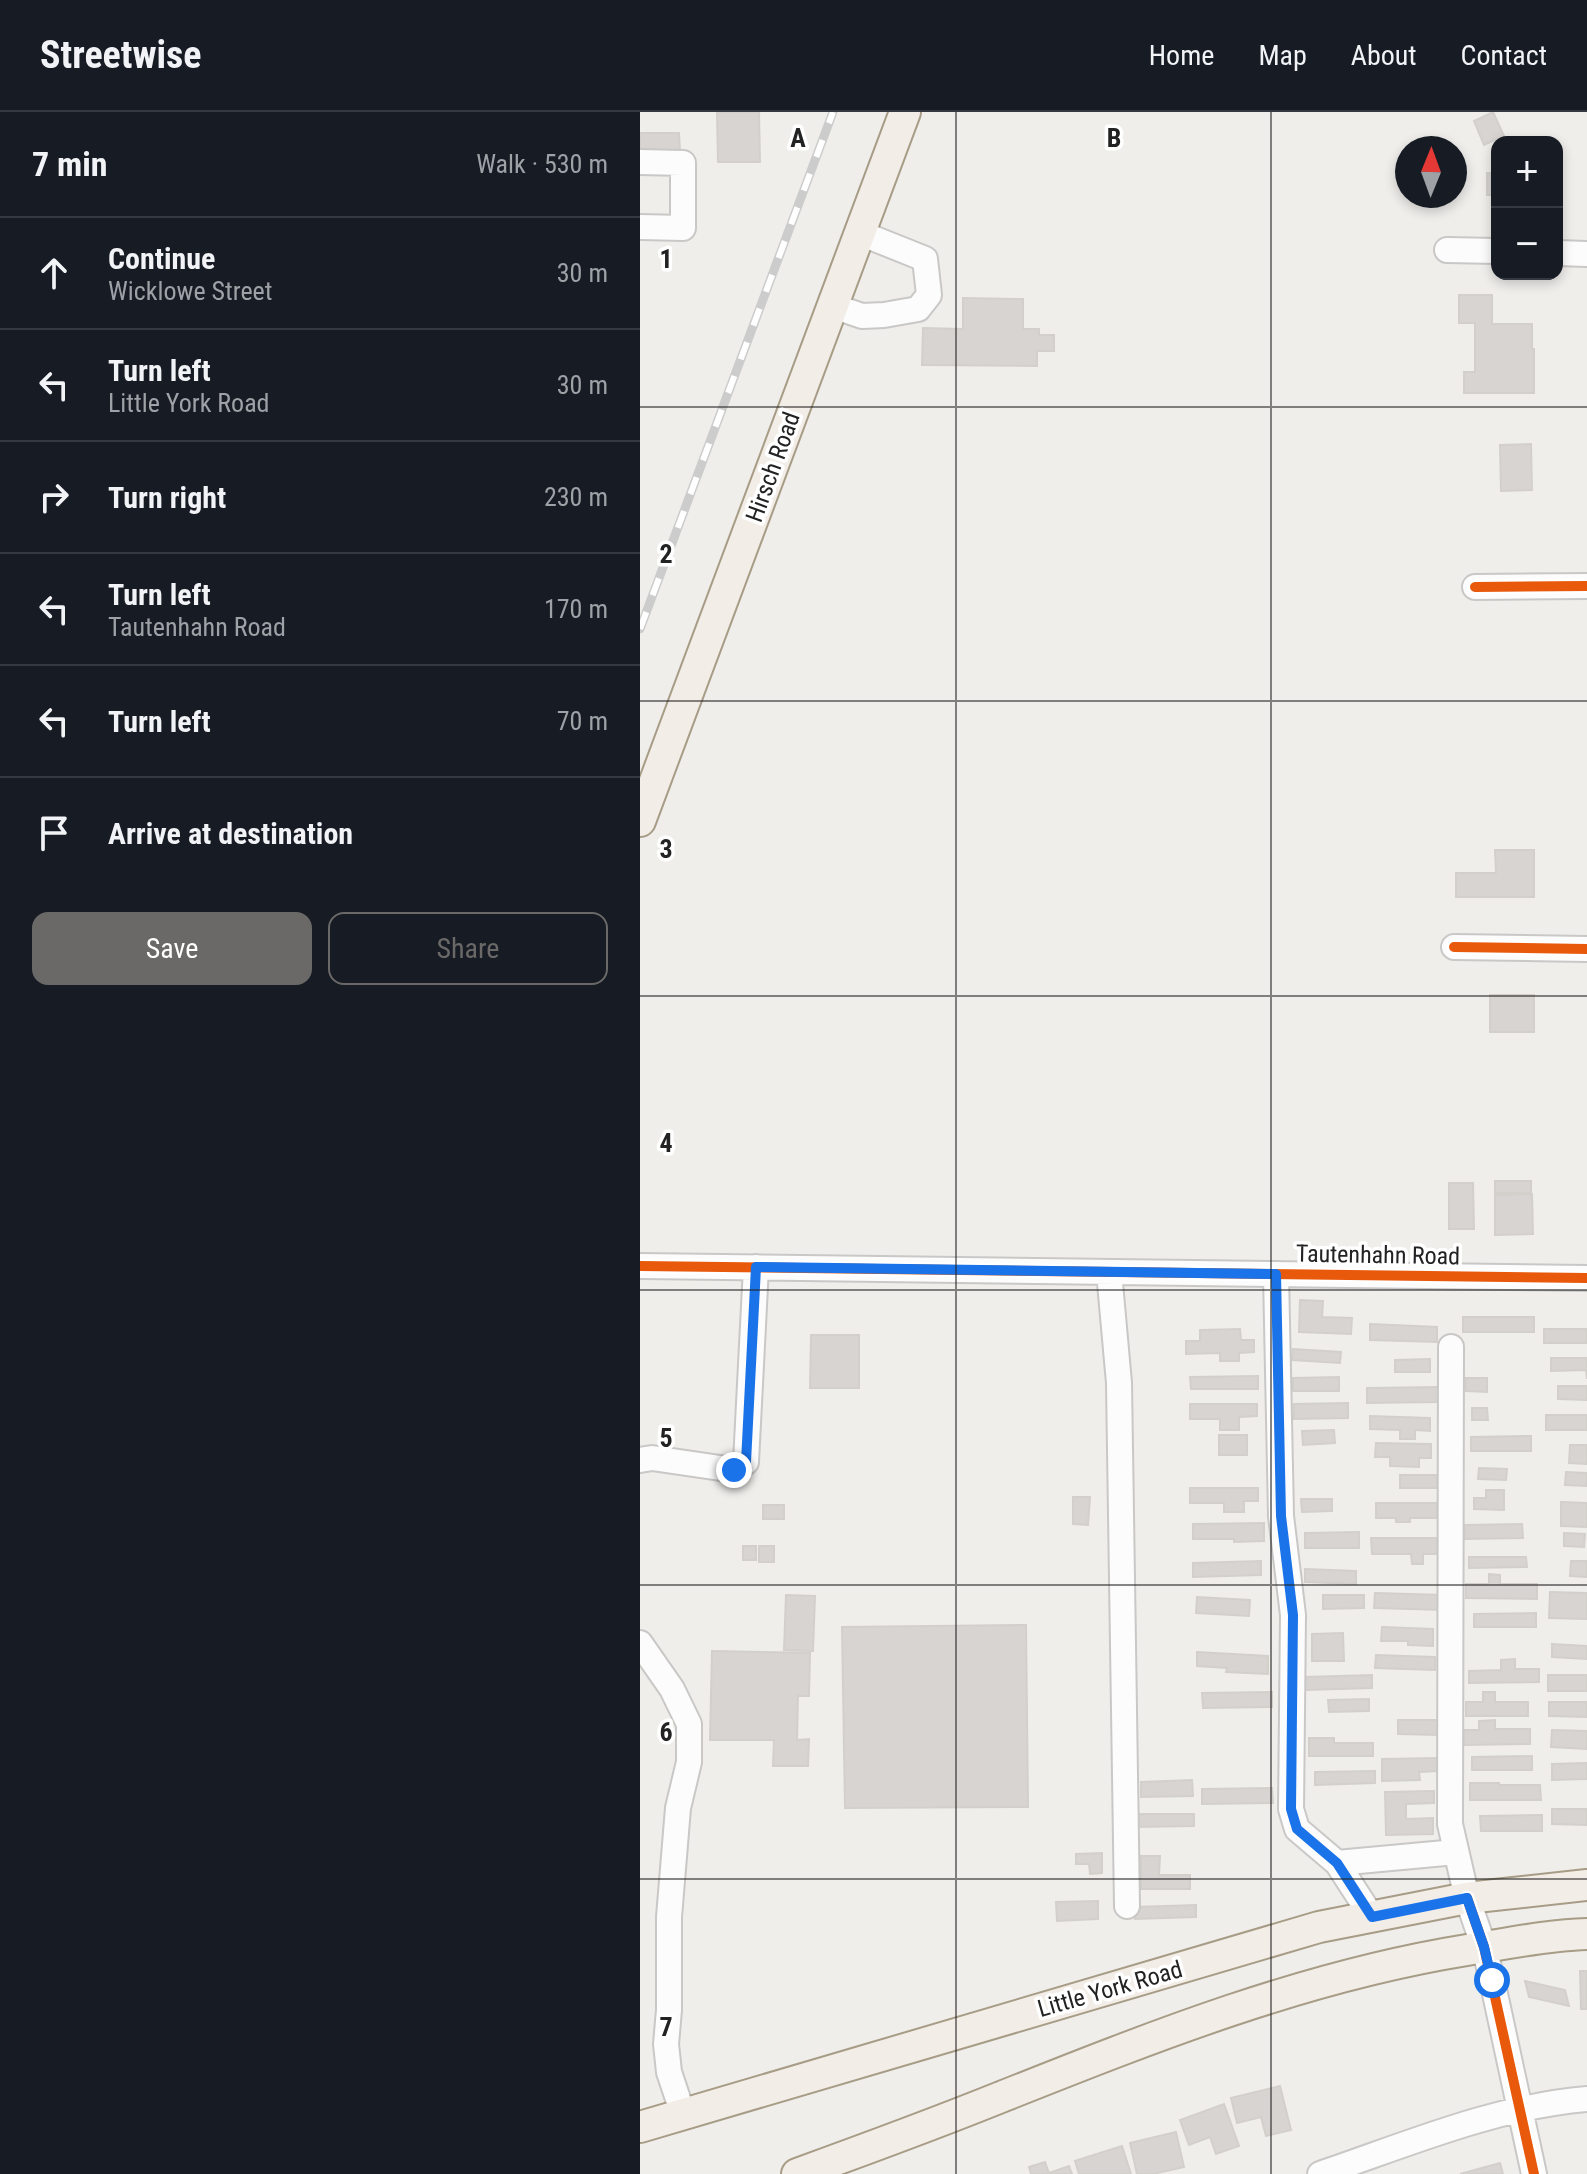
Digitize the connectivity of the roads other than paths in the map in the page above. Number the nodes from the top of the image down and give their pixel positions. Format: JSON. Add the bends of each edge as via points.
{"nodes":[{"id":1,"x":905,"y":112,"type":"edge"},
{"id":2,"x":640,"y":162,"type":"edge"},
{"id":3,"x":640,"y":227,"type":"edge"},
{"id":4,"x":860,"y":233,"type":"junction"},
{"id":5,"x":1447,"y":250,"type":"dead end"},
{"id":6,"x":1491,"y":251,"type":"edge"},
{"id":7,"x":1563,"y":253,"type":"edge"},
{"id":8,"x":1587,"y":254,"type":"edge"},
{"id":9,"x":833,"y":306,"type":"junction"},
{"id":10,"x":1587,"y":586,"type":"edge"},
{"id":11,"x":1475,"y":587,"type":"dead end"},
{"id":12,"x":640,"y":821,"type":"edge"},
{"id":13,"x":1454,"y":947,"type":"dead end"},
{"id":14,"x":1587,"y":949,"type":"edge"},
{"id":15,"x":640,"y":1266,"type":"edge"},
{"id":16,"x":756,"y":1267,"type":"junction"},
{"id":17,"x":1109,"y":1272,"type":"junction"},
{"id":18,"x":1276,"y":1274,"type":"junction"},
{"id":19,"x":1587,"y":1278,"type":"edge"},
{"id":20,"x":1451,"y":1347,"type":"dead end"},
{"id":21,"x":640,"y":1460,"type":"edge"},
{"id":22,"x":640,"y":1643,"type":"edge"},
{"id":23,"x":1456,"y":1852,"type":"junction"},
{"id":24,"x":1337,"y":1863,"type":"junction"},
{"id":25,"x":1587,"y":1885,"type":"edge"},
{"id":26,"x":1467,"y":1898,"type":"junction"},
{"id":27,"x":1127,"y":1906,"type":"dead end"},
{"id":28,"x":1372,"y":1917,"type":"junction"},
{"id":29,"x":1587,"y":1934,"type":"edge"},
{"id":30,"x":1484,"y":1947,"type":"junction"},
{"id":31,"x":1587,"y":2099,"type":"edge"},
{"id":32,"x":1520,"y":2109,"type":"junction"},
{"id":33,"x":683,"y":2114,"type":"junction"},
{"id":34,"x":640,"y":2127,"type":"edge"},
{"id":35,"x":797,"y":2174,"type":"edge"},
{"id":36,"x":1320,"y":2174,"type":"edge"},
{"id":37,"x":1534,"y":2174,"type":"edge"}],
"edges":[{"from":1,"to":4,"type":"main road","name":"Hirsch Road"},
{"from":2,"to":3,"type":"street","via":[[683,163],[683,228]]},
{"from":4,"to":9,"type":"main road","name":"Hirsch Road"},
{"from":4,"to":9,"type":"street","via":[[925,259],[929,295],[918,309],[884,315],[862,316]]},
{"from":5,"to":6,"type":"street"},
{"from":7,"to":8,"type":"street"},
{"from":9,"to":12,"type":"main road","name":"Hirsch Road"},
{"from":10,"to":11,"type":"street"},
{"from":13,"to":14,"type":"street"},
{"from":15,"to":16,"type":"street","name":"Tautenhahn Road"},
{"from":16,"to":17,"type":"street","name":"Tautenhahn Road"},
{"from":16,"to":21,"type":"street","via":[[746,1462],[734,1470]]},
{"from":17,"to":18,"type":"street","name":"Tautenhahn Road"},
{"from":17,"to":27,"type":"street","via":[[1119,1383]]},
{"from":18,"to":19,"type":"street","name":"Tautenhahn Road"},
{"from":18,"to":24,"type":"street","via":[[1281,1516],[1293,1615],[1291,1809],[1297,1829]]},
{"from":20,"to":23,"type":"street","via":[[1450,1824]]},
{"from":22,"to":33,"type":"street","via":[[689,1724],[689,1762],[678,1808],[671,1888],[666,2044]]},
{"from":23,"to":24,"type":"street"},
{"from":23,"to":26,"type":"street"},
{"from":24,"to":28,"type":"street"},
{"from":25,"to":26,"type":"main road","name":"Little York Road"},
{"from":26,"to":28,"type":"main road","name":"Little York Road"},
{"from":26,"to":30,"type":"street"},
{"from":28,"to":33,"type":"main road","name":"Little York Road","via":[[1319,1927]]},
{"from":29,"to":30,"type":"main road"},
{"from":30,"to":32,"type":"street"},
{"from":30,"to":35,"type":"main road","via":[[1335,1978],[1204,2020]]},
{"from":31,"to":32,"type":"street"},
{"from":32,"to":36,"type":"street"},
{"from":32,"to":37,"type":"street"},
{"from":33,"to":34,"type":"main road","name":"Little York Road"}]}
